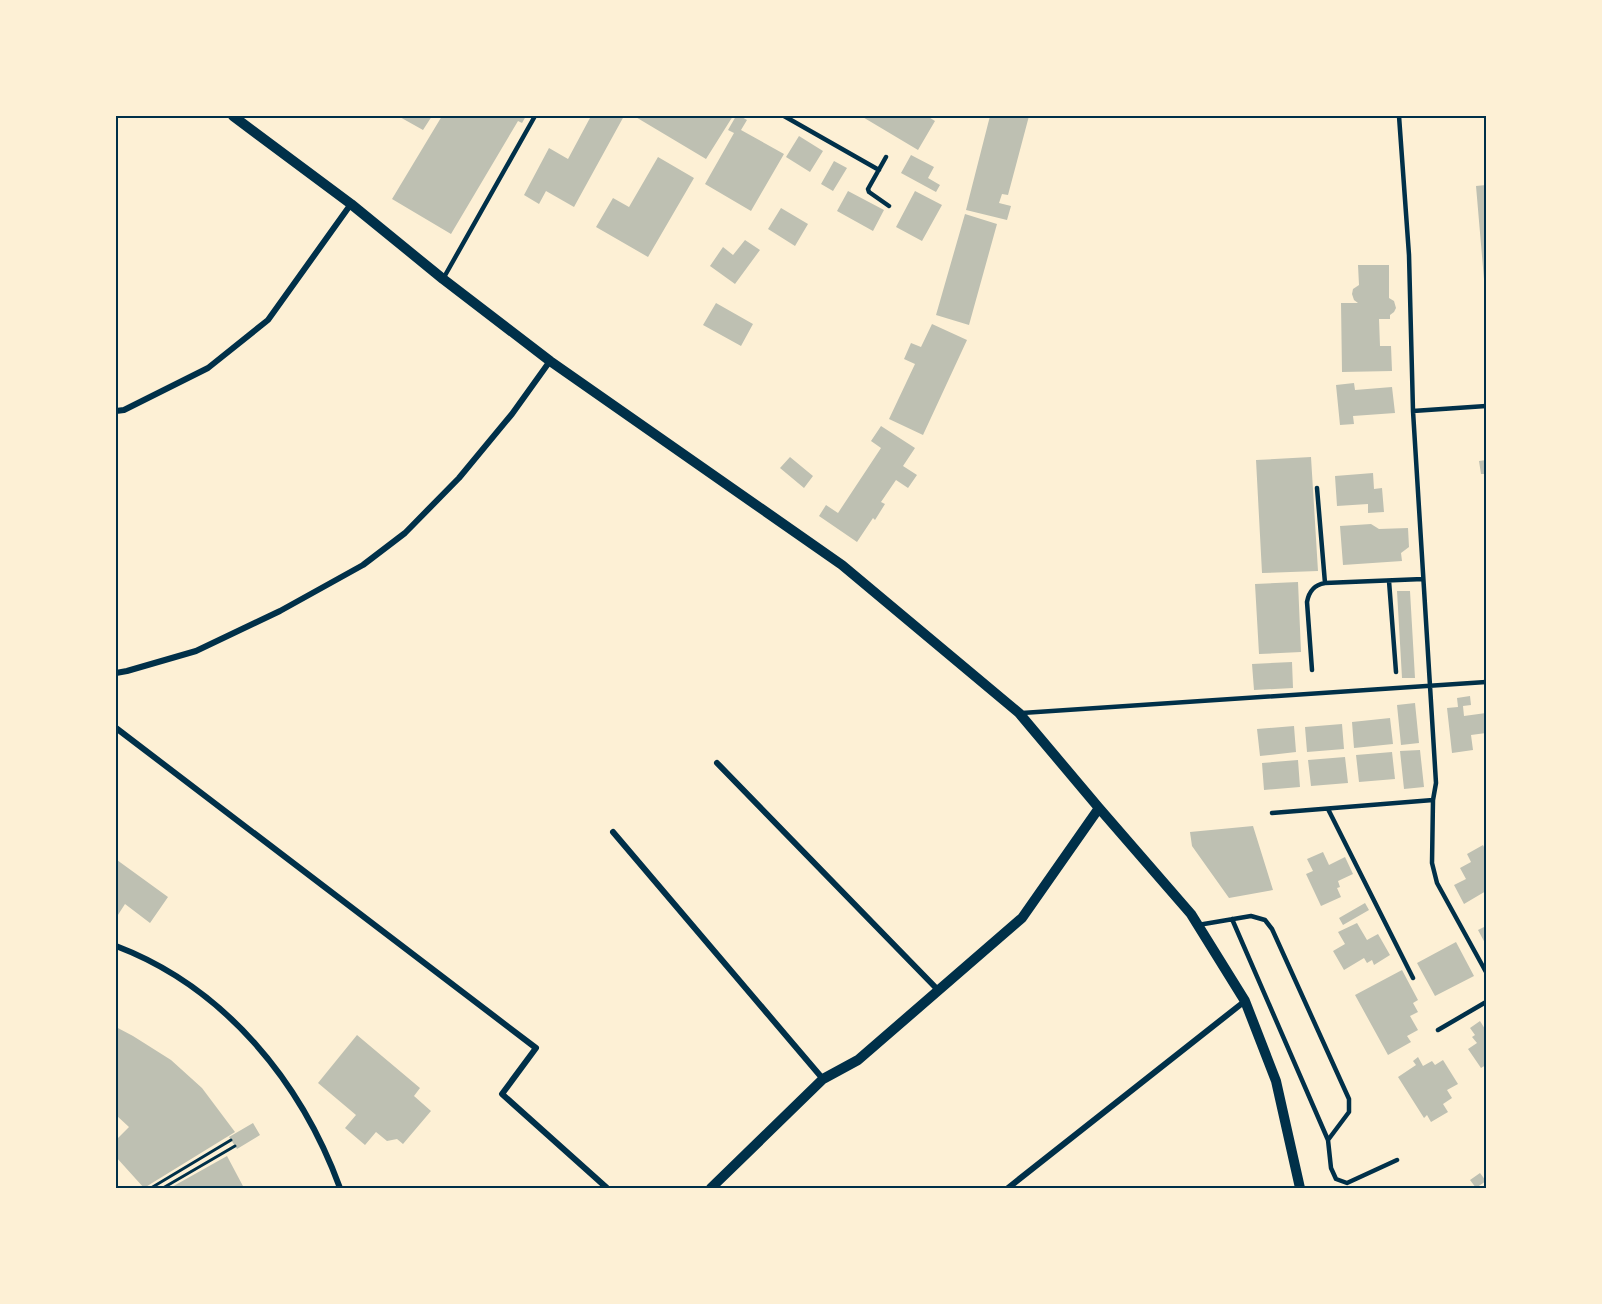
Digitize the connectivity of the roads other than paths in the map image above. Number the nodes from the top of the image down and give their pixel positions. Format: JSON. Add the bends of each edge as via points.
{"nodes":[{"id":1,"x":233,"y":116,"type":"edge"},
{"id":2,"x":535,"y":116,"type":"edge"},
{"id":3,"x":784,"y":116,"type":"edge"},
{"id":4,"x":1399,"y":116,"type":"edge"},
{"id":5,"x":886,"y":157,"type":"dead end"},
{"id":6,"x":879,"y":170,"type":"junction"},
{"id":7,"x":351,"y":204,"type":"junction"},
{"id":8,"x":889,"y":206,"type":"dead end"},
{"id":9,"x":443,"y":279,"type":"junction"},
{"id":10,"x":550,"y":361,"type":"junction"},
{"id":11,"x":1486,"y":406,"type":"edge"},
{"id":12,"x":116,"y":411,"type":"edge"},
{"id":13,"x":1413,"y":411,"type":"junction"},
{"id":14,"x":1317,"y":488,"type":"dead end"},
{"id":15,"x":1423,"y":579,"type":"junction"},
{"id":16,"x":1389,"y":580,"type":"junction"},
{"id":17,"x":1325,"y":583,"type":"junction"},
{"id":18,"x":1312,"y":670,"type":"dead end"},
{"id":19,"x":1396,"y":672,"type":"dead end"},
{"id":20,"x":116,"y":673,"type":"edge"},
{"id":21,"x":1486,"y":682,"type":"edge"},
{"id":22,"x":1430,"y":687,"type":"junction"},
{"id":23,"x":1019,"y":713,"type":"junction"},
{"id":24,"x":116,"y":728,"type":"edge"},
{"id":25,"x":717,"y":763,"type":"dead end"},
{"id":26,"x":1433,"y":800,"type":"junction"},
{"id":27,"x":1099,"y":808,"type":"junction"},
{"id":28,"x":1328,"y":809,"type":"junction"},
{"id":29,"x":1272,"y":813,"type":"dead end"},
{"id":30,"x":613,"y":832,"type":"dead end"},
{"id":31,"x":1232,"y":919,"type":"junction"},
{"id":32,"x":1198,"y":925,"type":"junction"},
{"id":33,"x":116,"y":946,"type":"edge"},
{"id":34,"x":1486,"y":972,"type":"edge"},
{"id":35,"x":1413,"y":978,"type":"dead end"},
{"id":36,"x":939,"y":991,"type":"junction"},
{"id":37,"x":1245,"y":1001,"type":"junction"},
{"id":38,"x":1486,"y":1002,"type":"edge"},
{"id":39,"x":1438,"y":1030,"type":"dead end"},
{"id":40,"x":823,"y":1079,"type":"junction"},
{"id":41,"x":1328,"y":1140,"type":"junction"},
{"id":42,"x":1397,"y":1160,"type":"dead end"},
{"id":43,"x":340,"y":1188,"type":"edge"},
{"id":44,"x":607,"y":1188,"type":"edge"},
{"id":45,"x":711,"y":1188,"type":"edge"},
{"id":46,"x":1008,"y":1188,"type":"edge"},
{"id":47,"x":1300,"y":1188,"type":"edge"}],
"edges":[{"from":1,"to":7,"type":"street"},
{"from":2,"to":9,"type":"lane"},
{"from":3,"to":6,"type":"lane"},
{"from":4,"to":13,"type":"lane","via":[[1409,255]]},
{"from":5,"to":6,"type":"lane"},
{"from":6,"to":8,"type":"lane","via":[[868,192]]},
{"from":7,"to":9,"type":"street"},
{"from":7,"to":12,"type":"street","via":[[268,320],[208,368]]},
{"from":9,"to":10,"type":"street"},
{"from":10,"to":20,"type":"street","via":[[459,477],[405,533],[363,565],[196,651]]},
{"from":10,"to":23,"type":"street","via":[[842,565]]},
{"from":11,"to":13,"type":"lane"},
{"from":13,"to":15,"type":"lane"},
{"from":14,"to":17,"type":"lane"},
{"from":15,"to":16,"type":"lane"},
{"from":15,"to":22,"type":"lane"},
{"from":16,"to":17,"type":"lane"},
{"from":16,"to":19,"type":"lane"},
{"from":17,"to":18,"type":"lane","via":[[1310,591],[1307,602]]},
{"from":21,"to":22,"type":"lane"},
{"from":22,"to":23,"type":"lane"},
{"from":22,"to":26,"type":"lane","via":[[1436,783]]},
{"from":23,"to":27,"type":"street"},
{"from":24,"to":44,"type":"street","via":[[536,1048],[502,1094]]},
{"from":25,"to":36,"type":"street"},
{"from":26,"to":28,"type":"lane"},
{"from":26,"to":34,"type":"lane","via":[[1432,863],[1437,883]]},
{"from":27,"to":32,"type":"street"},
{"from":27,"to":36,"type":"street","via":[[1022,918]]},
{"from":28,"to":29,"type":"lane"},
{"from":28,"to":35,"type":"lane"},
{"from":30,"to":40,"type":"street"},
{"from":31,"to":32,"type":"lane"},
{"from":31,"to":41,"type":"lane"},
{"from":31,"to":41,"type":"lane","via":[[1251,916],[1265,921],[1272,929],[1349,1099],[1349,1112]]},
{"from":32,"to":37,"type":"street"},
{"from":33,"to":43,"type":"street","via":[[198,991],[267,1057],[306,1114]]},
{"from":36,"to":40,"type":"street","via":[[858,1060]]},
{"from":37,"to":46,"type":"street"},
{"from":37,"to":47,"type":"street","via":[[1276,1081]]},
{"from":38,"to":39,"type":"lane"},
{"from":40,"to":45,"type":"street"},
{"from":41,"to":42,"type":"lane","via":[[1331,1168],[1336,1179],[1347,1183]]}]}
